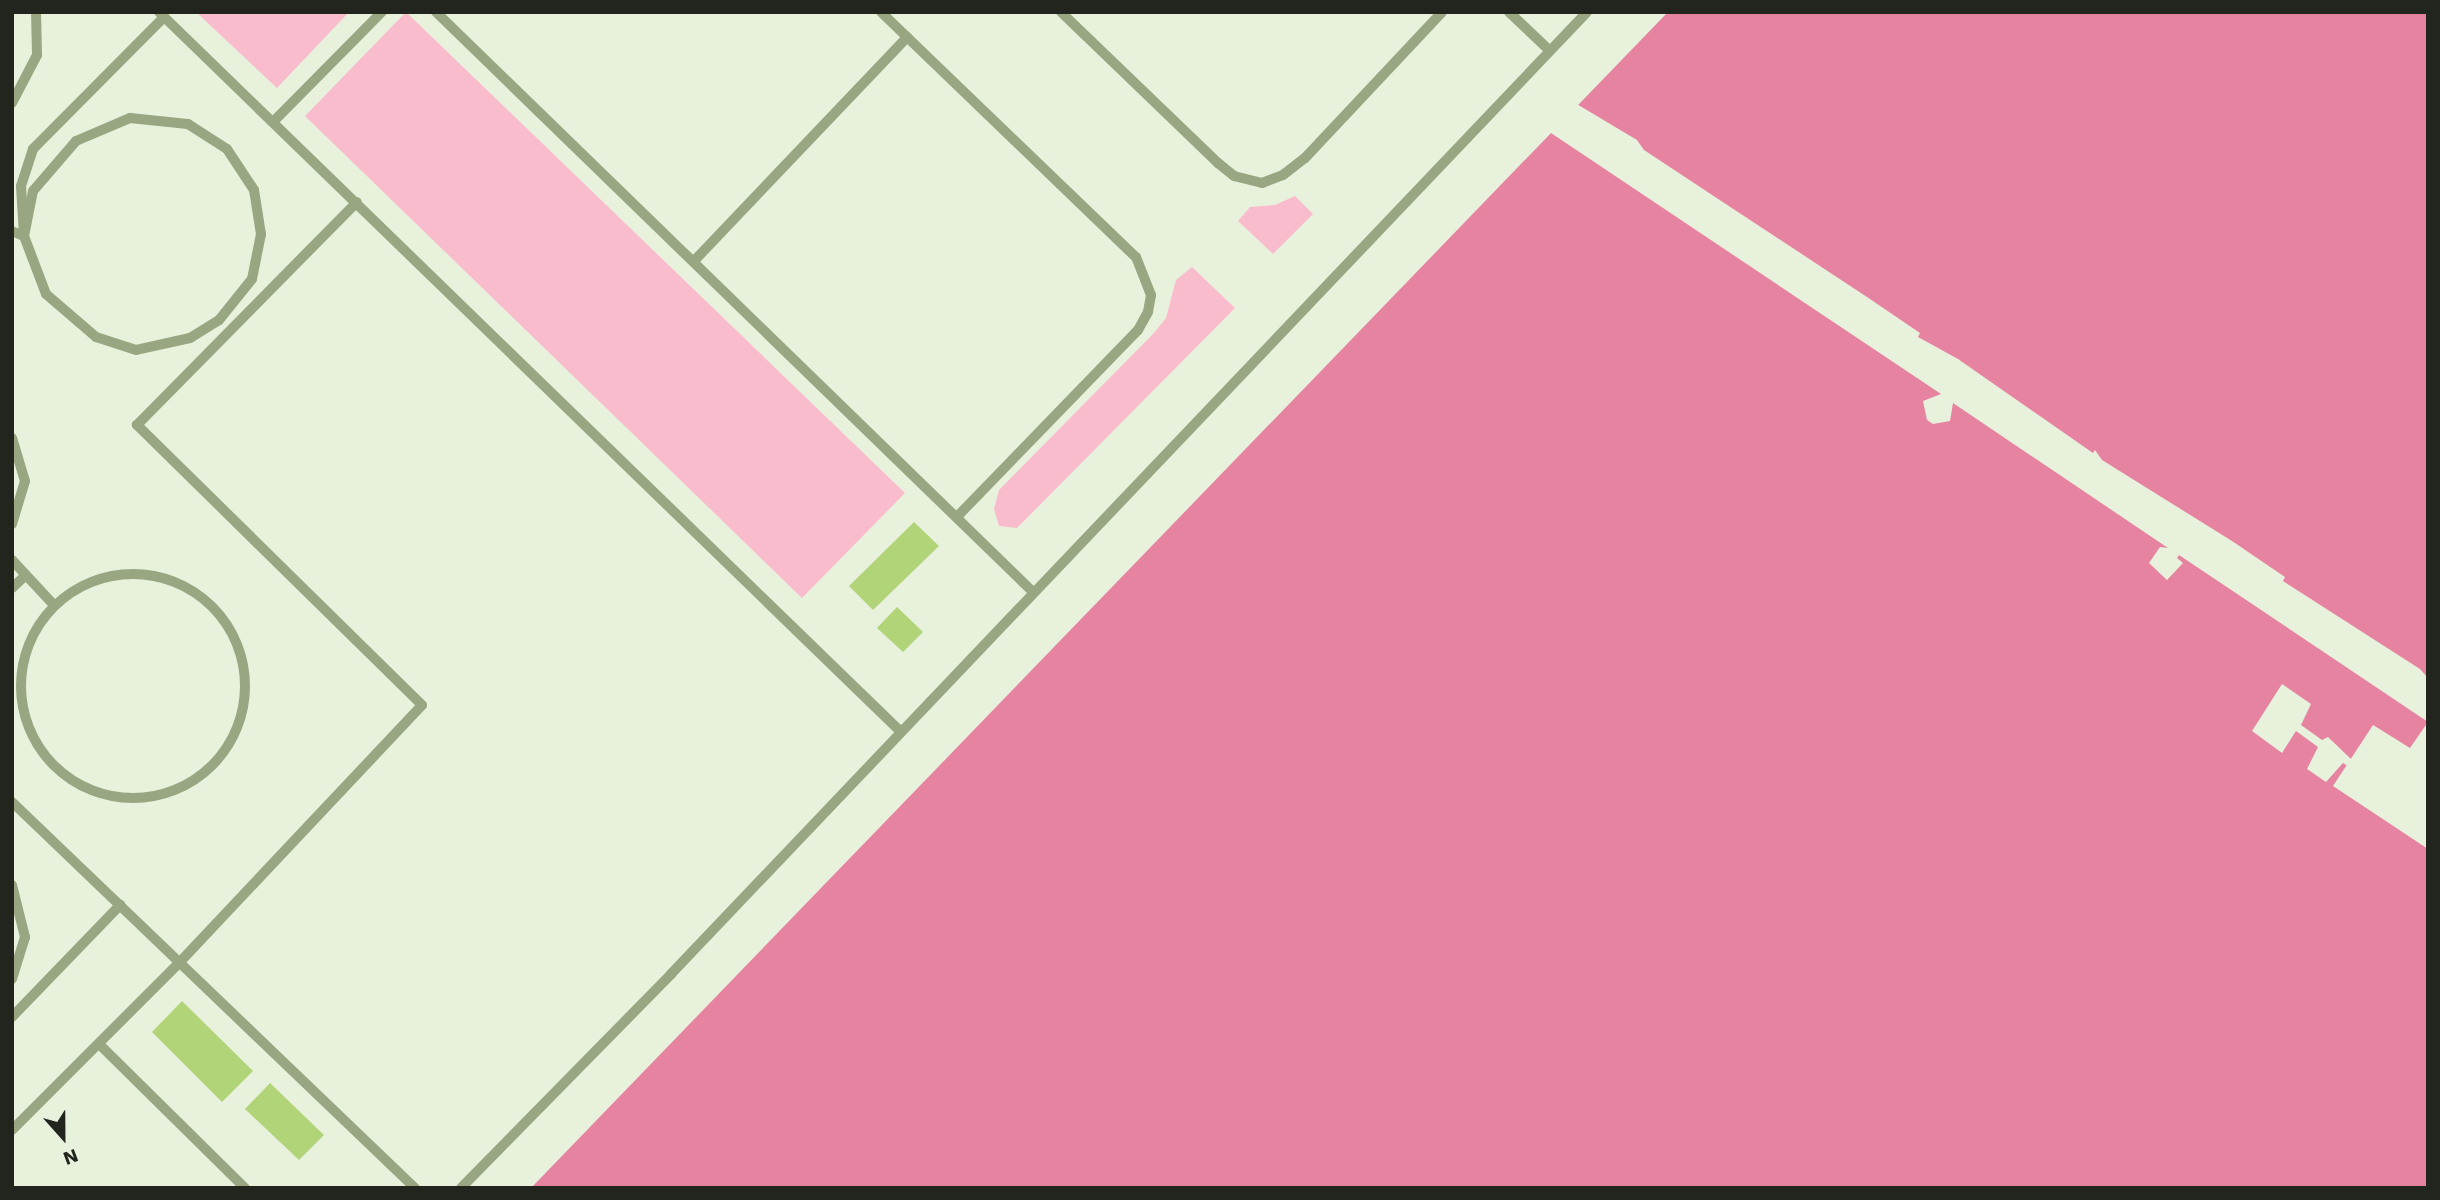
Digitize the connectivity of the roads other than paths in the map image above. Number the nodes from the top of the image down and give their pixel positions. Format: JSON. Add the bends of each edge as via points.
{"nodes":[{"id":1,"x":36,"y":12,"type":"edge"},
{"id":2,"x":382,"y":12,"type":"edge"},
{"id":3,"x":436,"y":12,"type":"edge"},
{"id":4,"x":881,"y":12,"type":"edge"},
{"id":5,"x":1061,"y":12,"type":"edge"},
{"id":6,"x":1442,"y":12,"type":"edge"},
{"id":7,"x":1509,"y":12,"type":"edge"},
{"id":8,"x":1587,"y":12,"type":"edge"},
{"id":9,"x":161,"y":15,"type":"edge"},
{"id":10,"x":907,"y":37,"type":"junction"},
{"id":11,"x":1549,"y":50,"type":"junction"},
{"id":12,"x":12,"y":103,"type":"edge"},
{"id":13,"x":273,"y":122,"type":"junction"},
{"id":14,"x":357,"y":202,"type":"junction"},
{"id":15,"x":12,"y":231,"type":"edge"},
{"id":16,"x":24,"y":236,"type":"junction"},
{"id":17,"x":694,"y":261,"type":"junction"},
{"id":18,"x":12,"y":438,"type":"edge"},
{"id":19,"x":958,"y":516,"type":"junction"},
{"id":20,"x":12,"y":524,"type":"edge"},
{"id":21,"x":12,"y":560,"type":"edge"},
{"id":22,"x":26,"y":575,"type":"junction"},
{"id":23,"x":12,"y":588,"type":"edge"},
{"id":24,"x":1032,"y":591,"type":"junction"},
{"id":25,"x":52,"y":603,"type":"junction"},
{"id":26,"x":900,"y":731,"type":"junction"},
{"id":27,"x":12,"y":802,"type":"edge"},
{"id":28,"x":12,"y":885,"type":"edge"},
{"id":29,"x":120,"y":905,"type":"junction"},
{"id":30,"x":179,"y":963,"type":"junction"},
{"id":31,"x":12,"y":979,"type":"edge"},
{"id":32,"x":12,"y":1017,"type":"edge"},
{"id":33,"x":99,"y":1044,"type":"junction"},
{"id":34,"x":12,"y":1130,"type":"edge"},
{"id":35,"x":245,"y":1188,"type":"edge"},
{"id":36,"x":415,"y":1188,"type":"edge"},
{"id":37,"x":461,"y":1188,"type":"edge"}],
"edges":[{"from":1,"to":12,"type":"lane","via":[[37,55]]},
{"from":2,"to":13,"type":"lane"},
{"from":3,"to":17,"type":"lane"},
{"from":4,"to":10,"type":"lane"},
{"from":5,"to":6,"type":"lane","via":[[1218,163],[1234,176],[1262,183],[1283,175],[1305,158]]},
{"from":7,"to":11,"type":"lane"},
{"from":8,"to":11,"type":"lane"},
{"from":9,"to":13,"type":"lane"},
{"from":9,"to":16,"type":"lane","via":[[33,149],[21,186]]},
{"from":10,"to":17,"type":"lane"},
{"from":10,"to":19,"type":"lane","via":[[1136,257],[1151,295],[1138,330]]},
{"from":11,"to":24,"type":"lane"},
{"from":13,"to":14,"type":"lane"},
{"from":14,"to":26,"type":"lane"},
{"from":14,"to":30,"type":"lane","via":[[138,425],[422,705]]},
{"from":15,"to":16,"type":"lane"},
{"from":16,"to":16,"type":"lane","via":[[46,294],[96,337],[136,350],[190,338],[219,320],[252,279],[261,234],[254,190],[227,149],[188,124],[130,118],[76,141],[33,191]]},
{"from":17,"to":19,"type":"lane"},
{"from":18,"to":20,"type":"lane","via":[[25,481]]},
{"from":19,"to":24,"type":"lane"},
{"from":21,"to":22,"type":"lane"},
{"from":22,"to":23,"type":"lane"},
{"from":22,"to":25,"type":"lane"},
{"from":24,"to":26,"type":"lane"},
{"from":25,"to":25,"type":"lane","via":[[22,654],[23,709],[53,761],[99,796],[159,797],[204,776],[239,732],[247,683],[236,645],[206,604],[166,578],[111,573],[73,587]]},
{"from":26,"to":37,"type":"lane"},
{"from":27,"to":29,"type":"lane"},
{"from":28,"to":31,"type":"lane","via":[[25,937]]},
{"from":29,"to":30,"type":"lane"},
{"from":29,"to":32,"type":"lane"},
{"from":30,"to":33,"type":"lane"},
{"from":30,"to":36,"type":"lane"},
{"from":33,"to":34,"type":"lane"},
{"from":33,"to":35,"type":"lane"}]}
